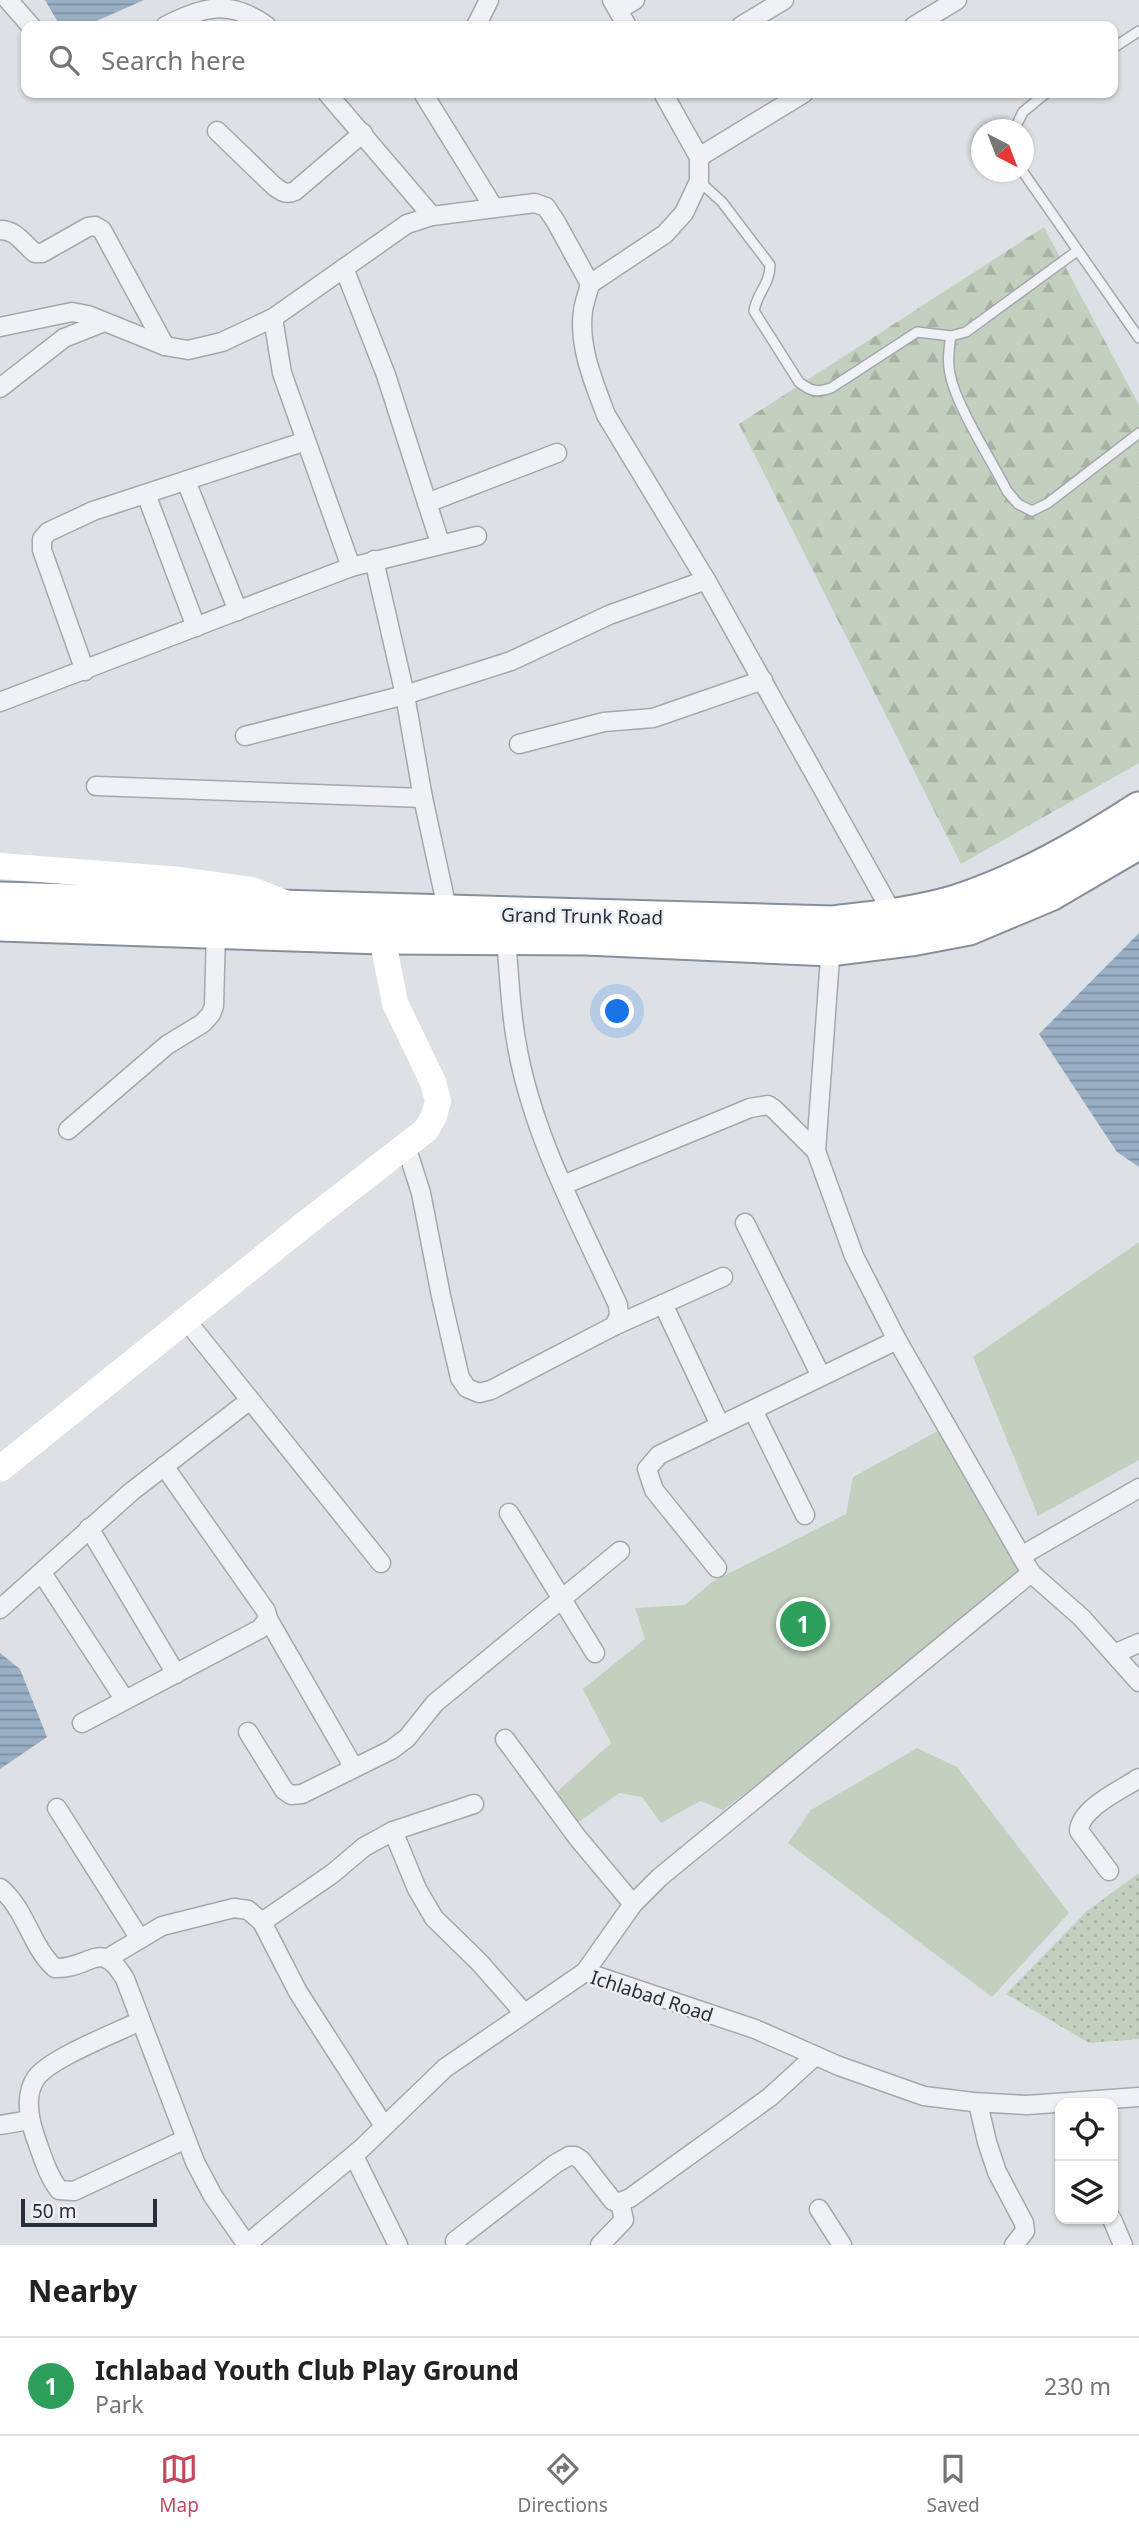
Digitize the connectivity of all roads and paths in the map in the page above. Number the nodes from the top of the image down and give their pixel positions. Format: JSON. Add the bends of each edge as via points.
{"nodes":[{"id":1,"x":8,"y":0,"type":"edge"},
{"id":2,"x":489,"y":0,"type":"edge"},
{"id":3,"x":635,"y":0,"type":"edge"},
{"id":4,"x":784,"y":0,"type":"edge"},
{"id":5,"x":957,"y":0,"type":"edge"},
{"id":6,"x":619,"y":12,"type":"edge"},
{"id":7,"x":27,"y":21,"type":"edge"},
{"id":8,"x":176,"y":21,"type":"edge"},
{"id":9,"x":262,"y":21,"type":"edge"},
{"id":10,"x":478,"y":21,"type":"edge"},
{"id":11,"x":749,"y":21,"type":"edge"},
{"id":12,"x":922,"y":21,"type":"edge"},
{"id":13,"x":1139,"y":31,"type":"edge"},
{"id":14,"x":1118,"y":45,"type":"edge"},
{"id":15,"x":332,"y":98,"type":"edge"},
{"id":16,"x":426,"y":98,"type":"edge"},
{"id":17,"x":666,"y":98,"type":"edge"},
{"id":18,"x":796,"y":98,"type":"edge"},
{"id":19,"x":1040,"y":98,"type":"edge"},
{"id":20,"x":1020,"y":119,"type":"edge"},
{"id":21,"x":217,"y":131,"type":"dead end"},
{"id":22,"x":363,"y":133,"type":"junction"},
{"id":23,"x":699,"y":157,"type":"junction"},
{"id":24,"x":699,"y":181,"type":"junction"},
{"id":25,"x":1030,"y":182,"type":"edge"},
{"id":26,"x":494,"y":208,"type":"junction"},
{"id":27,"x":432,"y":216,"type":"junction"},
{"id":28,"x":0,"y":230,"type":"edge"},
{"id":29,"x":1077,"y":251,"type":"junction"},
{"id":30,"x":344,"y":268,"type":"junction"},
{"id":31,"x":590,"y":284,"type":"junction"},
{"id":32,"x":274,"y":318,"type":"junction"},
{"id":33,"x":102,"y":323,"type":"junction"},
{"id":34,"x":0,"y":327,"type":"edge"},
{"id":35,"x":951,"y":335,"type":"junction"},
{"id":36,"x":1139,"y":338,"type":"edge"},
{"id":37,"x":165,"y":346,"type":"junction"},
{"id":38,"x":0,"y":388,"type":"edge"},
{"id":39,"x":1139,"y":433,"type":"edge"},
{"id":40,"x":306,"y":441,"type":"junction"},
{"id":41,"x":557,"y":453,"type":"dead end"},
{"id":42,"x":186,"y":481,"type":"junction"},
{"id":43,"x":146,"y":494,"type":"junction"},
{"id":44,"x":427,"y":503,"type":"junction"},
{"id":45,"x":477,"y":536,"type":"dead end"},
{"id":46,"x":440,"y":543,"type":"junction"},
{"id":47,"x":374,"y":560,"type":"junction"},
{"id":48,"x":351,"y":567,"type":"junction"},
{"id":49,"x":706,"y":580,"type":"junction"},
{"id":50,"x":238,"y":611,"type":"junction"},
{"id":51,"x":197,"y":627,"type":"junction"},
{"id":52,"x":85,"y":671,"type":"junction"},
{"id":53,"x":763,"y":680,"type":"junction"},
{"id":54,"x":405,"y":695,"type":"junction"},
{"id":55,"x":0,"y":702,"type":"edge"},
{"id":56,"x":245,"y":736,"type":"dead end"},
{"id":57,"x":519,"y":744,"type":"dead end"},
{"id":58,"x":96,"y":786,"type":"dead end"},
{"id":59,"x":423,"y":797,"type":"junction"},
{"id":60,"x":1139,"y":809,"type":"edge"},
{"id":61,"x":1139,"y":842,"type":"edge"},
{"id":62,"x":0,"y":866,"type":"edge"},
{"id":63,"x":0,"y":899,"type":"edge"},
{"id":64,"x":300,"y":909,"type":"junction"},
{"id":65,"x":448,"y":913,"type":"junction"},
{"id":66,"x":894,"y":916,"type":"junction"},
{"id":67,"x":0,"y":924,"type":"edge"},
{"id":68,"x":216,"y":931,"type":"junction"},
{"id":69,"x":832,"y":936,"type":"junction"},
{"id":70,"x":383,"y":937,"type":"junction"},
{"id":71,"x":506,"y":938,"type":"junction"},
{"id":72,"x":68,"y":1130,"type":"dead end"},
{"id":73,"x":406,"y":1146,"type":"junction"},
{"id":74,"x":816,"y":1151,"type":"junction"},
{"id":75,"x":563,"y":1185,"type":"junction"},
{"id":76,"x":745,"y":1223,"type":"dead end"},
{"id":77,"x":723,"y":1278,"type":"dead end"},
{"id":78,"x":663,"y":1304,"type":"junction"},
{"id":79,"x":186,"y":1320,"type":"junction"},
{"id":80,"x":614,"y":1326,"type":"junction"},
{"id":81,"x":897,"y":1340,"type":"junction"},
{"id":82,"x":821,"y":1376,"type":"junction"},
{"id":83,"x":250,"y":1400,"type":"junction"},
{"id":84,"x":753,"y":1410,"type":"junction"},
{"id":85,"x":720,"y":1425,"type":"junction"},
{"id":86,"x":164,"y":1466,"type":"junction"},
{"id":87,"x":0,"y":1469,"type":"edge"},
{"id":88,"x":1139,"y":1488,"type":"edge"},
{"id":89,"x":509,"y":1513,"type":"dead end"},
{"id":90,"x":805,"y":1515,"type":"dead end"},
{"id":91,"x":89,"y":1528,"type":"junction"},
{"id":92,"x":620,"y":1551,"type":"dead end"},
{"id":93,"x":1021,"y":1556,"type":"junction"},
{"id":94,"x":380,"y":1563,"type":"dead end"},
{"id":95,"x":717,"y":1568,"type":"dead end"},
{"id":96,"x":42,"y":1573,"type":"junction"},
{"id":97,"x":1031,"y":1573,"type":"junction"},
{"id":98,"x":561,"y":1599,"type":"junction"},
{"id":99,"x":0,"y":1609,"type":"edge"},
{"id":100,"x":268,"y":1619,"type":"junction"},
{"id":101,"x":1139,"y":1643,"type":"edge"},
{"id":102,"x":595,"y":1653,"type":"dead end"},
{"id":103,"x":1114,"y":1654,"type":"junction"},
{"id":104,"x":176,"y":1674,"type":"junction"},
{"id":105,"x":1139,"y":1682,"type":"edge"},
{"id":106,"x":125,"y":1700,"type":"junction"},
{"id":107,"x":82,"y":1723,"type":"dead end"},
{"id":108,"x":248,"y":1732,"type":"dead end"},
{"id":109,"x":505,"y":1740,"type":"dead end"},
{"id":110,"x":354,"y":1768,"type":"junction"},
{"id":111,"x":1139,"y":1778,"type":"edge"},
{"id":112,"x":474,"y":1804,"type":"dead end"},
{"id":113,"x":57,"y":1808,"type":"dead end"},
{"id":114,"x":394,"y":1831,"type":"junction"},
{"id":115,"x":1109,"y":1871,"type":"dead end"},
{"id":116,"x":0,"y":1888,"type":"edge"},
{"id":117,"x":633,"y":1904,"type":"junction"},
{"id":118,"x":262,"y":1922,"type":"junction"},
{"id":119,"x":140,"y":1939,"type":"junction"},
{"id":120,"x":108,"y":1958,"type":"junction"},
{"id":121,"x":585,"y":1972,"type":"junction"},
{"id":122,"x":524,"y":2013,"type":"junction"},
{"id":123,"x":140,"y":2021,"type":"junction"},
{"id":124,"x":815,"y":2056,"type":"junction"},
{"id":125,"x":1139,"y":2097,"type":"edge"},
{"id":126,"x":1118,"y":2098,"type":"edge"},
{"id":127,"x":978,"y":2102,"type":"junction"},
{"id":128,"x":1055,"y":2103,"type":"edge"},
{"id":129,"x":30,"y":2120,"type":"junction"},
{"id":130,"x":0,"y":2125,"type":"edge"},
{"id":131,"x":384,"y":2126,"type":"junction"},
{"id":132,"x":186,"y":2139,"type":"junction"},
{"id":133,"x":354,"y":2156,"type":"junction"},
{"id":134,"x":620,"y":2202,"type":"junction"},
{"id":135,"x":819,"y":2208,"type":"dead end"},
{"id":136,"x":1114,"y":2224,"type":"edge"},
{"id":137,"x":455,"y":2241,"type":"dead end"},
{"id":138,"x":247,"y":2245,"type":"edge"},
{"id":139,"x":398,"y":2245,"type":"edge"},
{"id":140,"x":600,"y":2245,"type":"edge"},
{"id":141,"x":842,"y":2245,"type":"edge"},
{"id":142,"x":1014,"y":2245,"type":"edge"},
{"id":143,"x":1123,"y":2245,"type":"edge"}],
"edges":[{"from":1,"to":7,"type":"street"},
{"from":2,"to":10,"type":"street"},
{"from":3,"to":6,"type":"street"},
{"from":4,"to":11,"type":"street"},
{"from":5,"to":12,"type":"street"},
{"from":8,"to":9,"type":"street","via":[[207,6],[234,2]]},
{"from":13,"to":14,"type":"lane"},
{"from":15,"to":22,"type":"street"},
{"from":16,"to":26,"type":"street"},
{"from":17,"to":23,"type":"street"},
{"from":18,"to":23,"type":"street"},
{"from":19,"to":20,"type":"lane"},
{"from":21,"to":22,"type":"street","via":[[274,186],[289,193]]},
{"from":22,"to":27,"type":"street"},
{"from":23,"to":24,"type":"street"},
{"from":24,"to":31,"type":"street","via":[[684,213],[664,234]]},
{"from":24,"to":35,"type":"lane","via":[[722,202],[770,265],[770,277],[754,311],[799,382],[809,390],[831,388],[917,332]]},
{"from":25,"to":29,"type":"lane"},
{"from":26,"to":27,"type":"street"},
{"from":26,"to":31,"type":"street","via":[[535,203],[546,207]]},
{"from":27,"to":30,"type":"street","via":[[407,225]]},
{"from":28,"to":37,"type":"street","via":[[19,236],[35,253],[51,251],[88,228],[102,230]]},
{"from":29,"to":35,"type":"lane","via":[[966,332]]},
{"from":29,"to":36,"type":"lane"},
{"from":30,"to":32,"type":"street"},
{"from":30,"to":44,"type":"street","via":[[386,375]]},
{"from":31,"to":49,"type":"street","via":[[583,313],[584,348],[606,415]]},
{"from":32,"to":37,"type":"street","via":[[222,342],[188,350]]},
{"from":32,"to":40,"type":"street","via":[[282,373]]},
{"from":33,"to":34,"type":"street","via":[[72,312]]},
{"from":33,"to":37,"type":"street"},
{"from":33,"to":38,"type":"street","via":[[64,338]]},
{"from":35,"to":39,"type":"lane","via":[[949,367],[957,396],[1018,504],[1032,510],[1048,503]]},
{"from":40,"to":42,"type":"street"},
{"from":40,"to":48,"type":"street"},
{"from":41,"to":44,"type":"street"},
{"from":42,"to":43,"type":"street"},
{"from":42,"to":50,"type":"street"},
{"from":43,"to":51,"type":"street"},
{"from":43,"to":52,"type":"street","via":[[48,531],[42,539]]},
{"from":44,"to":46,"type":"street"},
{"from":45,"to":46,"type":"street"},
{"from":46,"to":47,"type":"street"},
{"from":47,"to":48,"type":"street"},
{"from":47,"to":54,"type":"street"},
{"from":48,"to":50,"type":"street"},
{"from":49,"to":53,"type":"street"},
{"from":49,"to":54,"type":"street","via":[[609,615],[511,662]]},
{"from":50,"to":51,"type":"street"},
{"from":51,"to":52,"type":"street"},
{"from":52,"to":55,"type":"street"},
{"from":53,"to":57,"type":"street","via":[[653,718],[604,722]]},
{"from":53,"to":66,"type":"street"},
{"from":54,"to":56,"type":"street"},
{"from":54,"to":59,"type":"street"},
{"from":58,"to":59,"type":"street"},
{"from":59,"to":65,"type":"street"},
{"from":60,"to":66,"type":"highway","name":"Grand Trunk Road","via":[[1071,851],[1007,882],[955,902]]},
{"from":61,"to":69,"type":"highway","name":"Grand Trunk Road","via":[[1050,894],[969,928],[911,939]]},
{"from":62,"to":64,"type":"street","via":[[205,883],[252,890]]},
{"from":63,"to":64,"type":"highway","name":"Grand Trunk Road"},
{"from":64,"to":65,"type":"highway","name":"Grand Trunk Road"},
{"from":65,"to":69,"type":"highway","name":"Grand Trunk Road"},
{"from":66,"to":69,"type":"highway","name":"Grand Trunk Road"},
{"from":67,"to":68,"type":"highway","name":"Grand Trunk Road"},
{"from":68,"to":70,"type":"highway","name":"Grand Trunk Road"},
{"from":68,"to":72,"type":"street","via":[[211,1014],[167,1045]]},
{"from":69,"to":71,"type":"highway","name":"Grand Trunk Road"},
{"from":69,"to":74,"type":"street"},
{"from":70,"to":71,"type":"highway","name":"Grand Trunk Road"},
{"from":70,"to":73,"type":"street","via":[[395,1003],[438,1101],[426,1130]]},
{"from":71,"to":75,"type":"street","via":[[516,1040]]},
{"from":73,"to":79,"type":"street"},
{"from":73,"to":80,"type":"street","via":[[421,1193],[460,1378],[467,1388],[479,1393],[491,1390]]},
{"from":74,"to":75,"type":"street","via":[[774,1109],[764,1105]]},
{"from":74,"to":81,"type":"street","via":[[855,1256]]},
{"from":75,"to":80,"type":"street","via":[[618,1305]]},
{"from":76,"to":82,"type":"street"},
{"from":77,"to":78,"type":"street"},
{"from":78,"to":80,"type":"street"},
{"from":78,"to":85,"type":"street"},
{"from":79,"to":83,"type":"street"},
{"from":79,"to":87,"type":"street"},
{"from":81,"to":82,"type":"street"},
{"from":81,"to":93,"type":"street"},
{"from":82,"to":84,"type":"street"},
{"from":83,"to":86,"type":"street"},
{"from":83,"to":94,"type":"street"},
{"from":84,"to":85,"type":"street"},
{"from":84,"to":90,"type":"street"},
{"from":85,"to":95,"type":"street","via":[[659,1455],[647,1469],[654,1490]]},
{"from":86,"to":91,"type":"street"},
{"from":86,"to":100,"type":"street"},
{"from":88,"to":93,"type":"street"},
{"from":89,"to":98,"type":"street"},
{"from":91,"to":96,"type":"street"},
{"from":91,"to":104,"type":"street"},
{"from":92,"to":98,"type":"street"},
{"from":93,"to":97,"type":"street"},
{"from":96,"to":99,"type":"street"},
{"from":96,"to":106,"type":"street"},
{"from":97,"to":103,"type":"street"},
{"from":97,"to":117,"type":"street","via":[[670,1868]]},
{"from":98,"to":102,"type":"street"},
{"from":98,"to":110,"type":"street","via":[[435,1703],[407,1738]]},
{"from":100,"to":104,"type":"street","via":[[260,1629]]},
{"from":100,"to":110,"type":"street"},
{"from":101,"to":103,"type":"street"},
{"from":103,"to":105,"type":"street"},
{"from":104,"to":106,"type":"street"},
{"from":106,"to":107,"type":"street"},
{"from":108,"to":110,"type":"street","via":[[291,1795]]},
{"from":109,"to":117,"type":"street"},
{"from":111,"to":115,"type":"street","via":[[1090,1809],[1079,1825]]},
{"from":112,"to":114,"type":"street"},
{"from":113,"to":119,"type":"street"},
{"from":114,"to":118,"type":"street","via":[[364,1847]]},
{"from":114,"to":122,"type":"street","via":[[434,1918]]},
{"from":116,"to":120,"type":"street","via":[[55,1968],[71,1969],[99,1956]]},
{"from":117,"to":121,"type":"street"},
{"from":118,"to":119,"type":"street","via":[[248,1910],[234,1908],[162,1926]]},
{"from":118,"to":131,"type":"street","via":[[298,1992]]},
{"from":119,"to":120,"type":"street"},
{"from":120,"to":123,"type":"street","via":[[125,1979]]},
{"from":121,"to":122,"type":"street","name":"Ichlabad Road"},
{"from":121,"to":124,"type":"street","name":"Ichlabad Road","via":[[755,2029]]},
{"from":122,"to":131,"type":"street","name":"Ichlabad Road","via":[[445,2068]]},
{"from":123,"to":129,"type":"street","via":[[50,2064],[35,2078],[29,2096]]},
{"from":123,"to":132,"type":"street"},
{"from":124,"to":127,"type":"street","name":"Ichlabad Road","via":[[924,2096]]},
{"from":124,"to":134,"type":"street","via":[[770,2097]]},
{"from":125,"to":126,"type":"street","name":"Ichlabad Road"},
{"from":127,"to":128,"type":"street","name":"Ichlabad Road"},
{"from":127,"to":142,"type":"street","via":[[997,2172],[1024,2223],[1025,2231]]},
{"from":129,"to":130,"type":"street"},
{"from":129,"to":132,"type":"street","via":[[50,2178],[59,2190],[74,2191]]},
{"from":131,"to":133,"type":"street","name":"Ichlabad Road"},
{"from":132,"to":138,"type":"street","via":[[213,2196]]},
{"from":133,"to":138,"type":"street","name":"Ichlabad Road"},
{"from":133,"to":139,"type":"street"},
{"from":134,"to":137,"type":"street","via":[[606,2195],[581,2160],[569,2156]]},
{"from":134,"to":140,"type":"street","via":[[624,2220]]},
{"from":135,"to":141,"type":"street"},
{"from":136,"to":143,"type":"street"}]}
